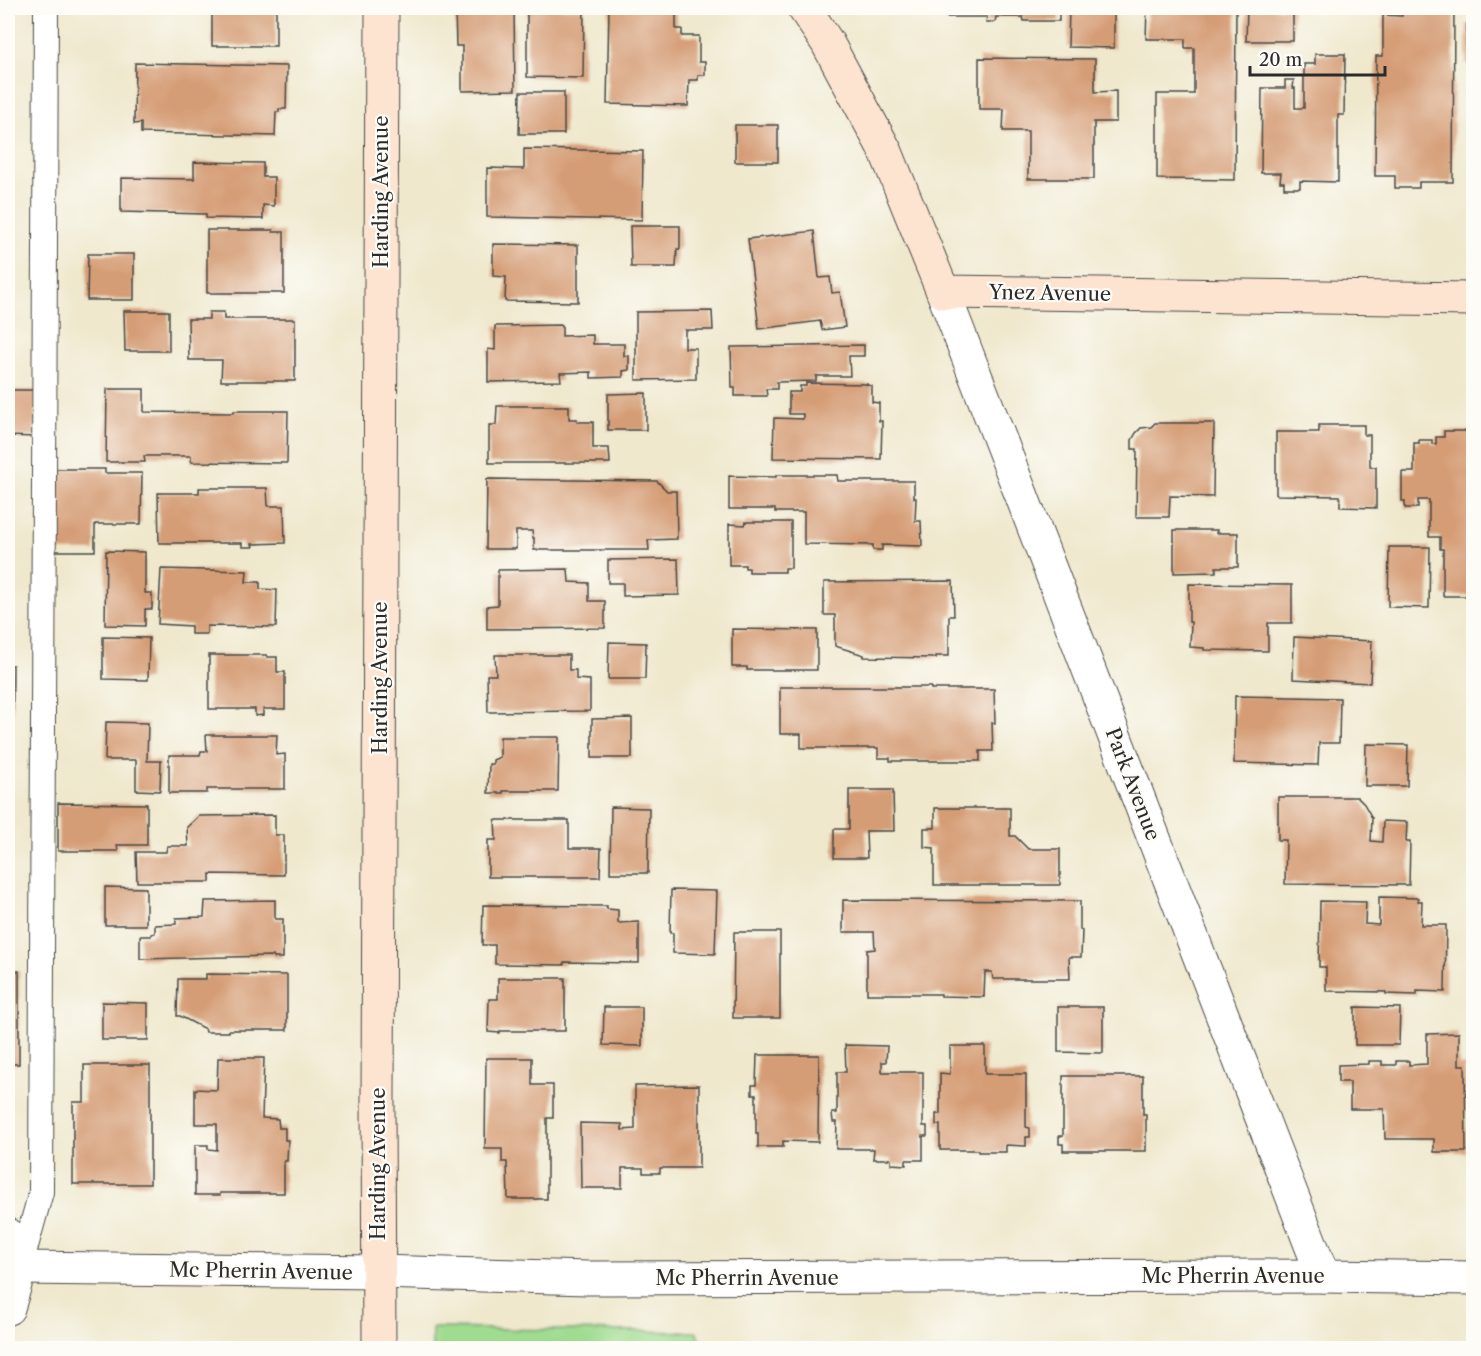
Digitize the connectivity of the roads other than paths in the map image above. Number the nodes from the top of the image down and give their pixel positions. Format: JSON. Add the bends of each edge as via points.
{"nodes":[{"id":1,"x":46,"y":8,"type":"edge"},
{"id":2,"x":382,"y":8,"type":"edge"},
{"id":3,"x":804,"y":8,"type":"edge"},
{"id":4,"x":944,"y":292,"type":"junction"},
{"id":5,"x":1473,"y":299,"type":"edge"},
{"id":6,"x":8,"y":1235,"type":"edge"},
{"id":7,"x":20,"y":1268,"type":"junction"},
{"id":8,"x":379,"y":1272,"type":"junction"},
{"id":9,"x":1323,"y":1276,"type":"junction"},
{"id":10,"x":1473,"y":1278,"type":"edge"},
{"id":11,"x":8,"y":1308,"type":"edge"},
{"id":12,"x":379,"y":1348,"type":"edge"}],
"edges":[{"from":1,"to":7,"type":"lane","via":[[41,1192]]},
{"from":2,"to":8,"type":"street","name":"Harding Avenue"},
{"from":3,"to":4,"type":"street","via":[[827,42],[886,152]]},
{"from":4,"to":5,"type":"street","name":"Ynez Avenue"},
{"from":4,"to":9,"type":"street","name":"Park Avenue"},
{"from":6,"to":7,"type":"street"},
{"from":7,"to":8,"type":"street","name":"Mc Pherrin Avenue"},
{"from":7,"to":11,"type":"street"},
{"from":8,"to":9,"type":"street","name":"Mc Pherrin Avenue","via":[[587,1278]]},
{"from":8,"to":12,"type":"street","name":"Harding Avenue"},
{"from":9,"to":10,"type":"street","name":"Mc Pherrin Avenue"}]}
